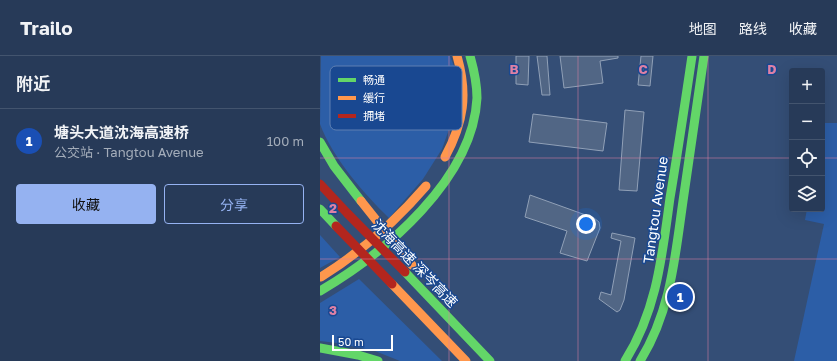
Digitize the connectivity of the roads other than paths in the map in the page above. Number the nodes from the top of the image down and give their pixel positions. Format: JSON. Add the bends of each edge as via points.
{"nodes":[{"id":1,"x":457,"y":56,"type":"edge"},
{"id":2,"x":470,"y":56,"type":"edge"},
{"id":3,"x":692,"y":56,"type":"edge"},
{"id":4,"x":704,"y":56,"type":"edge"},
{"id":5,"x":461,"y":66,"type":"edge"},
{"id":6,"x":462,"y":73,"type":"edge"},
{"id":7,"x":462,"y":115,"type":"edge"},
{"id":8,"x":457,"y":130,"type":"edge"},
{"id":9,"x":320,"y":142,"type":"edge"},
{"id":10,"x":441,"y":164,"type":"dead end"},
{"id":11,"x":433,"y":176,"type":"dead end"},
{"id":12,"x":320,"y":184,"type":"edge"},
{"id":13,"x":320,"y":209,"type":"edge"},
{"id":14,"x":320,"y":277,"type":"edge"},
{"id":15,"x":320,"y":291,"type":"edge"},
{"id":16,"x":320,"y":348,"type":"edge"},
{"id":17,"x":487,"y":358,"type":"edge"},
{"id":18,"x":378,"y":361,"type":"edge"},
{"id":19,"x":466,"y":361,"type":"edge"},
{"id":20,"x":625,"y":361,"type":"edge"},
{"id":21,"x":640,"y":361,"type":"edge"}],
"edges":[{"from":1,"to":5,"type":"main road"},
{"from":2,"to":15,"type":"main road","via":[[477,86],[473,121],[450,172],[417,216],[389,243],[349,274]]},
{"from":3,"to":20,"type":"main road","name":"Tangtou Avenue","via":[[653,303],[646,325]]},
{"from":4,"to":21,"type":"main road","name":"Tangtou Avenue","via":[[670,283],[657,330]]},
{"from":6,"to":7,"type":"main road","via":[[465,95]]},
{"from":8,"to":10,"type":"main road"},
{"from":9,"to":17,"type":"main road","bridge":true,"via":[[334,166],[361,201]]},
{"from":11,"to":14,"type":"main road","via":[[384,231],[341,265]]},
{"from":12,"to":17,"type":"main road","name":"沈海高速 深岑高速","bridge":true},
{"from":13,"to":19,"type":"main road","bridge":true},
{"from":16,"to":18,"type":"main road"}]}
